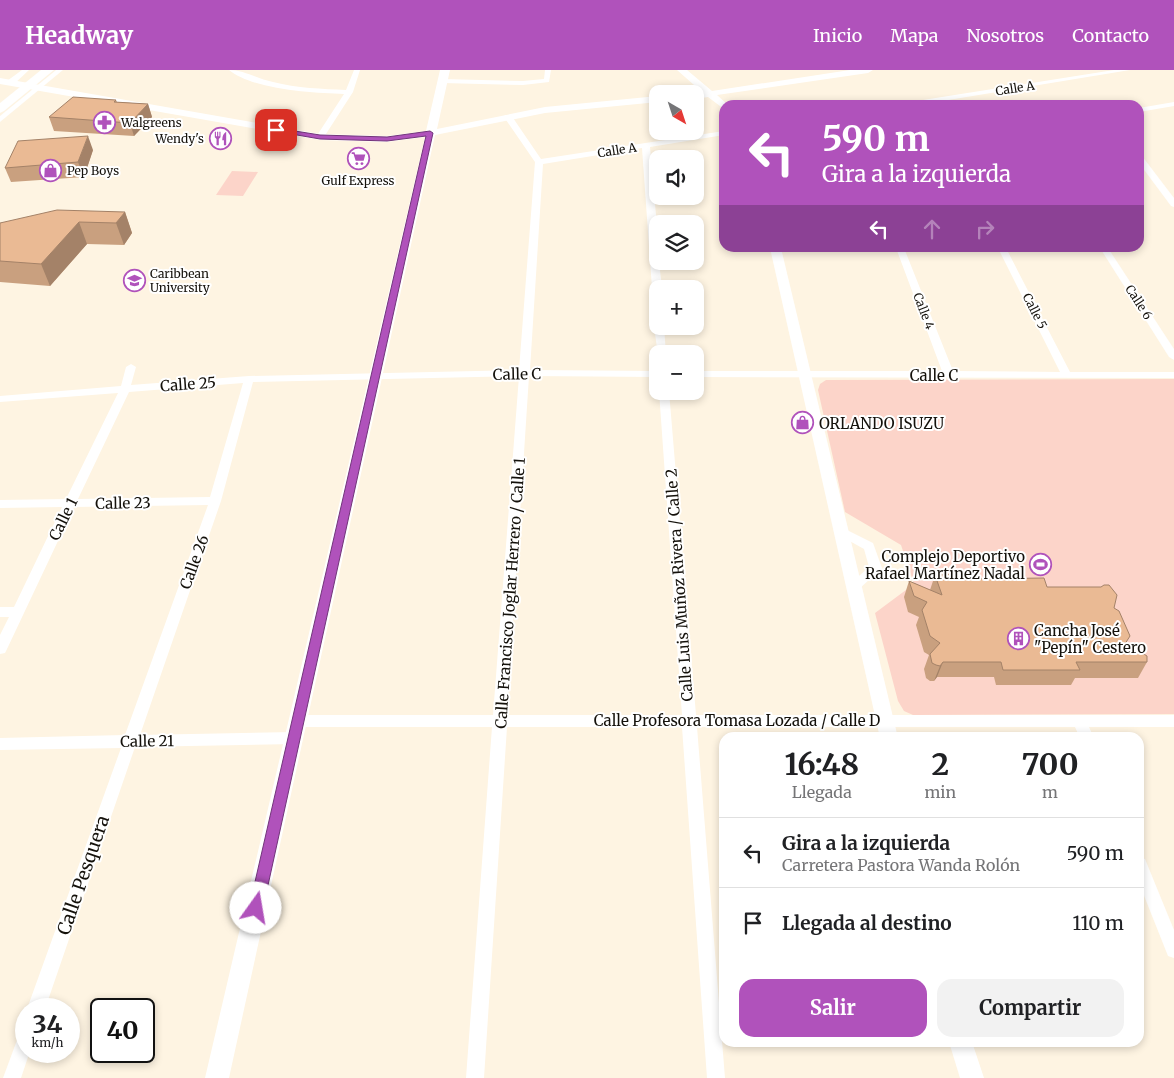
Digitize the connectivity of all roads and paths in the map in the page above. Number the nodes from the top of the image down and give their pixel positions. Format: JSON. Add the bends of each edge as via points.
{"nodes":[{"id":1,"x":26,"y":70,"type":"edge"},
{"id":2,"x":38,"y":70,"type":"edge"},
{"id":3,"x":48,"y":70,"type":"edge"},
{"id":4,"x":60,"y":70,"type":"edge"},
{"id":5,"x":232,"y":70,"type":"edge"},
{"id":6,"x":357,"y":70,"type":"edge"},
{"id":7,"x":445,"y":70,"type":"edge"},
{"id":8,"x":548,"y":70,"type":"edge"},
{"id":9,"x":682,"y":70,"type":"edge"},
{"id":10,"x":868,"y":70,"type":"edge"},
{"id":11,"x":1127,"y":70,"type":"edge"},
{"id":12,"x":442,"y":81,"type":"junction"},
{"id":13,"x":19,"y":84,"type":"edge"},
{"id":14,"x":0,"y":91,"type":"edge"},
{"id":15,"x":349,"y":92,"type":"junction"},
{"id":16,"x":704,"y":95,"type":"edge"},
{"id":17,"x":712,"y":95,"type":"junction"},
{"id":18,"x":0,"y":100,"type":"edge"},
{"id":19,"x":649,"y":100,"type":"edge"},
{"id":20,"x":936,"y":100,"type":"edge"},
{"id":21,"x":719,"y":101,"type":"edge"},
{"id":22,"x":1174,"y":104,"type":"edge"},
{"id":23,"x":0,"y":109,"type":"edge"},
{"id":24,"x":1144,"y":109,"type":"edge"},
{"id":25,"x":508,"y":117,"type":"junction"},
{"id":26,"x":0,"y":120,"type":"edge"},
{"id":27,"x":719,"y":134,"type":"edge"},
{"id":28,"x":320,"y":137,"type":"junction"},
{"id":29,"x":387,"y":139,"type":"joint"},
{"id":30,"x":428,"y":139,"type":"junction"},
{"id":31,"x":646,"y":146,"type":"junction"},
{"id":32,"x":539,"y":162,"type":"junction"},
{"id":33,"x":1144,"y":165,"type":"edge"},
{"id":34,"x":1174,"y":204,"type":"edge"},
{"id":35,"x":777,"y":252,"type":"edge"},
{"id":36,"x":902,"y":252,"type":"edge"},
{"id":37,"x":1004,"y":252,"type":"edge"},
{"id":38,"x":1107,"y":252,"type":"edge"},
{"id":39,"x":656,"y":280,"type":"edge"},
{"id":40,"x":1174,"y":357,"type":"edge"},
{"id":41,"x":131,"y":367,"type":"dead end"},
{"id":42,"x":526,"y":373,"type":"junction"},
{"id":43,"x":649,"y":374,"type":"edge"},
{"id":44,"x":704,"y":374,"type":"edge"},
{"id":45,"x":806,"y":375,"type":"junction"},
{"id":46,"x":949,"y":375,"type":"junction"},
{"id":47,"x":1067,"y":375,"type":"junction"},
{"id":48,"x":1174,"y":375,"type":"edge"},
{"id":49,"x":376,"y":376,"type":"junction"},
{"id":50,"x":249,"y":379,"type":"junction"},
{"id":51,"x":125,"y":389,"type":"junction"},
{"id":52,"x":0,"y":398,"type":"edge"},
{"id":53,"x":665,"y":400,"type":"edge"},
{"id":54,"x":215,"y":501,"type":"junction"},
{"id":55,"x":0,"y":504,"type":"edge"},
{"id":56,"x":71,"y":504,"type":"junction"},
{"id":57,"x":841,"y":531,"type":"junction"},
{"id":58,"x":854,"y":587,"type":"junction"},
{"id":59,"x":0,"y":612,"type":"edge"},
{"id":60,"x":18,"y":612,"type":"junction"},
{"id":61,"x":0,"y":649,"type":"edge"},
{"id":62,"x":299,"y":720,"type":"junction"},
{"id":63,"x":500,"y":720,"type":"junction"},
{"id":64,"x":689,"y":720,"type":"junction"},
{"id":65,"x":885,"y":721,"type":"junction"},
{"id":66,"x":1080,"y":721,"type":"junction"},
{"id":67,"x":1174,"y":721,"type":"edge"},
{"id":68,"x":888,"y":732,"type":"edge"},
{"id":69,"x":1085,"y":732,"type":"edge"},
{"id":70,"x":295,"y":738,"type":"junction"},
{"id":71,"x":130,"y":741,"type":"junction"},
{"id":72,"x":0,"y":744,"type":"edge"},
{"id":73,"x":1144,"y":876,"type":"edge"},
{"id":74,"x":1174,"y":950,"type":"edge"},
{"id":75,"x":40,"y":998,"type":"edge"},
{"id":76,"x":962,"y":1047,"type":"edge"},
{"id":77,"x":17,"y":1063,"type":"edge"},
{"id":78,"x":12,"y":1078,"type":"edge"},
{"id":79,"x":217,"y":1078,"type":"edge"},
{"id":80,"x":474,"y":1078,"type":"edge"},
{"id":81,"x":716,"y":1078,"type":"edge"},
{"id":82,"x":972,"y":1078,"type":"edge"}],
"edges":[{"from":1,"to":13,"type":"street"},
{"from":2,"to":13,"type":"main road"},
{"from":3,"to":13,"type":"main road"},
{"from":4,"to":13,"type":"street"},
{"from":5,"to":15,"type":"street","via":[[246,78],[279,87]]},
{"from":6,"to":15,"type":"street"},
{"from":7,"to":12,"type":"street"},
{"from":8,"to":12,"type":"street","via":[[547,81]]},
{"from":9,"to":17,"type":"street"},
{"from":10,"to":17,"type":"street"},
{"from":11,"to":20,"type":"street","name":"Calle A"},
{"from":12,"to":30,"type":"street"},
{"from":13,"to":14,"type":"street"},
{"from":13,"to":18,"type":"main road"},
{"from":13,"to":23,"type":"main road"},
{"from":13,"to":26,"type":"street"},
{"from":13,"to":28,"type":"street"},
{"from":15,"to":28,"type":"street"},
{"from":16,"to":17,"type":"street"},
{"from":17,"to":21,"type":"street"},
{"from":19,"to":25,"type":"street"},
{"from":22,"to":24,"type":"street"},
{"from":25,"to":30,"type":"street"},
{"from":25,"to":32,"type":"street"},
{"from":27,"to":31,"type":"street","name":"Calle A"},
{"from":28,"to":29,"type":"street"},
{"from":29,"to":30,"type":"street","via":[[419,143]]},
{"from":30,"to":49,"type":"street"},
{"from":31,"to":32,"type":"street","name":"Calle A"},
{"from":31,"to":39,"type":"street"},
{"from":32,"to":42,"type":"street","name":"Calle Francisco Joglar Herrero / Calle 1"},
{"from":33,"to":34,"type":"street"},
{"from":35,"to":45,"type":"street"},
{"from":36,"to":46,"type":"street","name":"Calle 4"},
{"from":37,"to":47,"type":"street","name":"Calle 5"},
{"from":38,"to":40,"type":"street","name":"Calle 6"},
{"from":41,"to":51,"type":"street","name":"Calle 1"},
{"from":42,"to":43,"type":"street","name":"Calle C"},
{"from":42,"to":49,"type":"street","name":"Calle C"},
{"from":42,"to":63,"type":"street","name":"Calle Francisco Joglar Herrero / Calle 1"},
{"from":44,"to":45,"type":"street","name":"Calle C"},
{"from":45,"to":46,"type":"street","name":"Calle C"},
{"from":45,"to":57,"type":"street"},
{"from":46,"to":47,"type":"street","name":"Calle C"},
{"from":47,"to":48,"type":"street","name":"Calle C"},
{"from":49,"to":50,"type":"street","name":"Calle 25"},
{"from":49,"to":62,"type":"street"},
{"from":50,"to":51,"type":"street","name":"Calle 25"},
{"from":50,"to":54,"type":"street","name":"Calle 26"},
{"from":51,"to":52,"type":"street","name":"Calle 25"},
{"from":51,"to":56,"type":"street","name":"Calle 1"},
{"from":53,"to":64,"type":"street","name":"Calle Luis Muñoz Rivera / Calle 2"},
{"from":54,"to":56,"type":"street","name":"Calle 23"},
{"from":54,"to":71,"type":"street","name":"Calle 26"},
{"from":55,"to":56,"type":"street","name":"Calle 23"},
{"from":56,"to":60,"type":"street","name":"Calle 1"},
{"from":57,"to":58,"type":"street"},
{"from":57,"to":58,"type":"street","via":[[869,546],[876,568]]},
{"from":58,"to":65,"type":"street"},
{"from":59,"to":60,"type":"street"},
{"from":60,"to":61,"type":"street","name":"Calle 1"},
{"from":62,"to":63,"type":"street","name":"Calle Profesora Tomasa Lozada / Calle D"},
{"from":62,"to":70,"type":"street"},
{"from":63,"to":64,"type":"street","name":"Calle Profesora Tomasa Lozada / Calle D"},
{"from":63,"to":80,"type":"street","name":"Calle Francisco Joglar Herrero / Calle 1"},
{"from":64,"to":65,"type":"street","name":"Calle Profesora Tomasa Lozada / Calle D"},
{"from":64,"to":81,"type":"street","name":"Calle Luis Muñoz Rivera / Calle 2"},
{"from":65,"to":66,"type":"street","name":"Calle Profesora Tomasa Lozada / Calle D"},
{"from":65,"to":68,"type":"street"},
{"from":66,"to":67,"type":"street","name":"Calle Profesora Tomasa Lozada / Calle D"},
{"from":66,"to":69,"type":"street"},
{"from":70,"to":71,"type":"street","name":"Calle 21"},
{"from":70,"to":79,"type":"street"},
{"from":71,"to":72,"type":"street","name":"Calle 21"},
{"from":71,"to":75,"type":"street","name":"Calle Pesquera"},
{"from":73,"to":74,"type":"street"},
{"from":76,"to":82,"type":"street"},
{"from":77,"to":78,"type":"street"}]}
